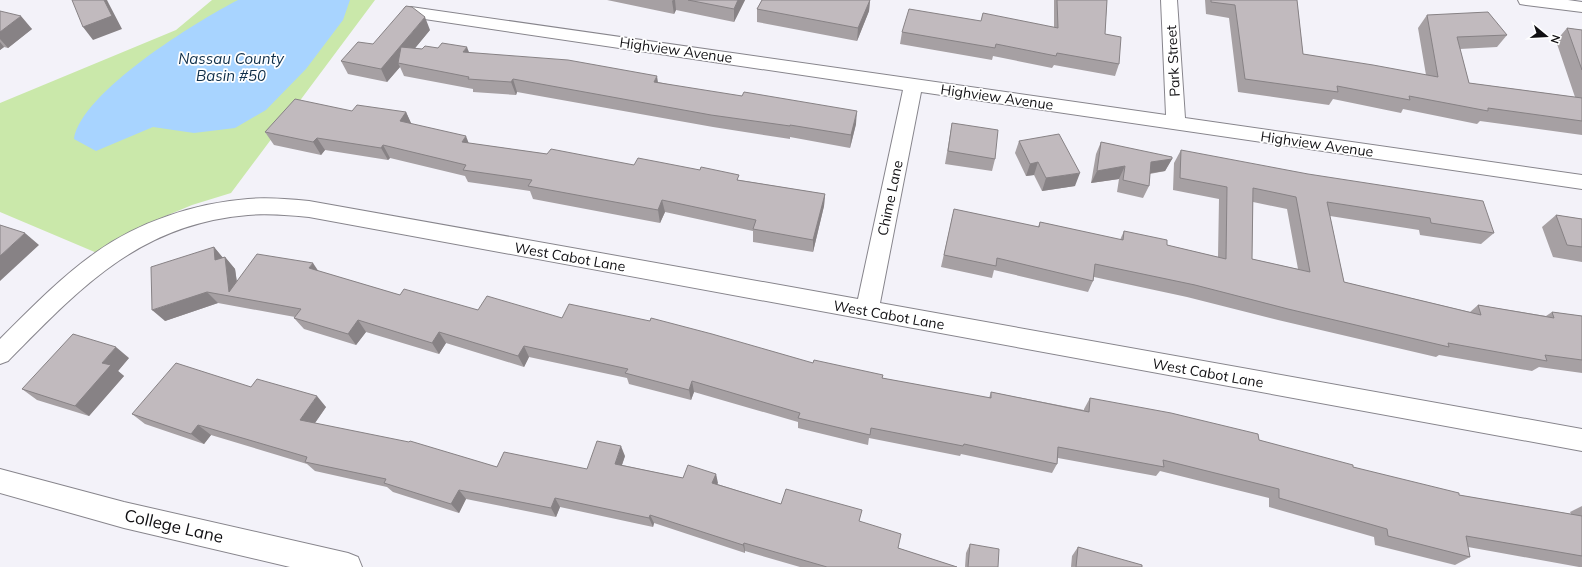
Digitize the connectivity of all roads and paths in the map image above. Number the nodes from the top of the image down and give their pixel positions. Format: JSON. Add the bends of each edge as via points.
{"nodes":[{"id":1,"x":1169,"y":0,"type":"edge"},
{"id":2,"x":1526,"y":0,"type":"edge"},
{"id":3,"x":1582,"y":7,"type":"edge"},
{"id":4,"x":411,"y":12,"type":"edge"},
{"id":5,"x":913,"y":84,"type":"junction"},
{"id":6,"x":1176,"y":123,"type":"junction"},
{"id":7,"x":1582,"y":182,"type":"edge"},
{"id":8,"x":867,"y":311,"type":"junction"},
{"id":9,"x":0,"y":354,"type":"edge"},
{"id":10,"x":1582,"y":440,"type":"edge"},
{"id":11,"x":0,"y":481,"type":"edge"},
{"id":12,"x":348,"y":567,"type":"edge"}],
"edges":[{"from":1,"to":6,"type":"street","name":"Park Street"},
{"from":2,"to":3,"type":"street"},
{"from":4,"to":5,"type":"street","name":"Highview Avenue"},
{"from":5,"to":6,"type":"street","name":"Highview Avenue"},
{"from":5,"to":8,"type":"street","name":"Chime Lane"},
{"from":6,"to":7,"type":"street","name":"Highview Avenue"},
{"from":8,"to":9,"type":"street","name":"West Cabot Lane","via":[[309,209],[269,206],[229,209],[195,217],[138,239],[104,259],[67,288]]},
{"from":8,"to":10,"type":"street","name":"West Cabot Lane"},
{"from":11,"to":12,"type":"street","name":"College Lane","via":[[124,514]]}]}
